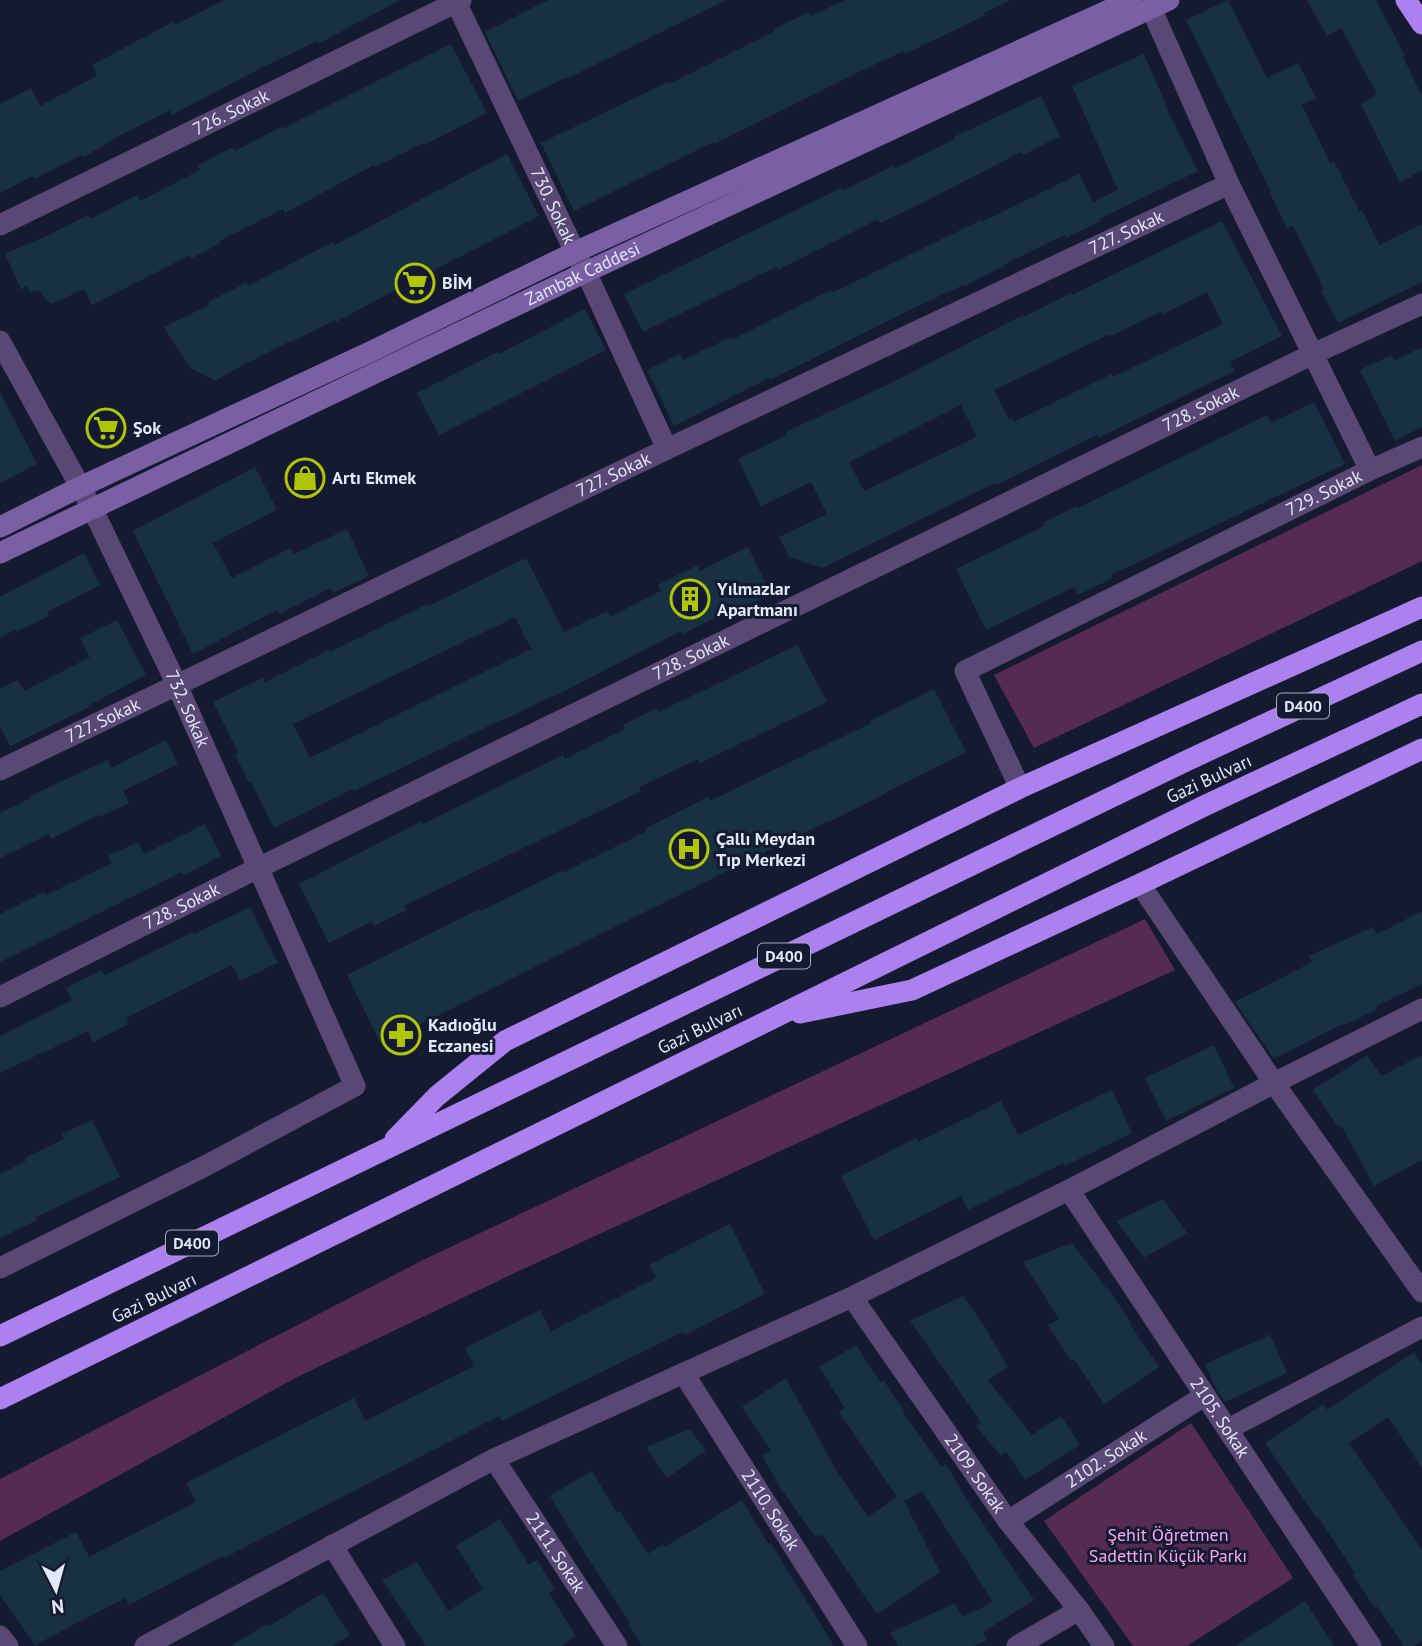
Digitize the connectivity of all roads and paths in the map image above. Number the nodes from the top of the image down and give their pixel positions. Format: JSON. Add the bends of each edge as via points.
{"nodes":[{"id":1,"x":1406,"y":0,"type":"edge"},
{"id":2,"x":458,"y":1,"type":"edge"},
{"id":3,"x":1149,"y":2,"type":"edge"},
{"id":4,"x":1422,"y":24,"type":"edge"},
{"id":5,"x":1229,"y":184,"type":"junction"},
{"id":6,"x":0,"y":225,"type":"edge"},
{"id":7,"x":575,"y":252,"type":"junction"},
{"id":8,"x":586,"y":272,"type":"junction"},
{"id":9,"x":1422,"y":304,"type":"edge"},
{"id":10,"x":0,"y":341,"type":"edge"},
{"id":11,"x":1313,"y":354,"type":"junction"},
{"id":12,"x":1422,"y":447,"type":"edge"},
{"id":13,"x":667,"y":449,"type":"junction"},
{"id":14,"x":1370,"y":470,"type":"junction"},
{"id":15,"x":80,"y":486,"type":"junction"},
{"id":16,"x":92,"y":508,"type":"junction"},
{"id":17,"x":0,"y":527,"type":"edge"},
{"id":18,"x":0,"y":553,"type":"edge"},
{"id":19,"x":1422,"y":607,"type":"edge"},
{"id":20,"x":1422,"y":651,"type":"edge"},
{"id":21,"x":177,"y":685,"type":"junction"},
{"id":22,"x":1422,"y":704,"type":"edge"},
{"id":23,"x":1422,"y":749,"type":"edge"},
{"id":24,"x":0,"y":770,"type":"edge"},
{"id":25,"x":1020,"y":788,"type":"junction"},
{"id":26,"x":258,"y":868,"type":"junction"},
{"id":27,"x":1140,"y":884,"type":"junction"},
{"id":28,"x":0,"y":998,"type":"edge"},
{"id":29,"x":1422,"y":1009,"type":"edge"},
{"id":30,"x":771,"y":1019,"type":"junction"},
{"id":31,"x":1274,"y":1083,"type":"junction"},
{"id":32,"x":384,"y":1151,"type":"junction"},
{"id":33,"x":1069,"y":1190,"type":"junction"},
{"id":34,"x":0,"y":1268,"type":"edge"},
{"id":35,"x":1422,"y":1292,"type":"edge"},
{"id":36,"x":852,"y":1297,"type":"junction"},
{"id":37,"x":1422,"y":1327,"type":"edge"},
{"id":38,"x":0,"y":1336,"type":"edge"},
{"id":39,"x":684,"y":1374,"type":"junction"},
{"id":40,"x":1204,"y":1396,"type":"junction"},
{"id":41,"x":0,"y":1399,"type":"edge"},
{"id":42,"x":1228,"y":1429,"type":"junction"},
{"id":43,"x":494,"y":1459,"type":"junction"},
{"id":44,"x":1008,"y":1521,"type":"junction"},
{"id":45,"x":332,"y":1545,"type":"junction"},
{"id":46,"x":1079,"y":1610,"type":"junction"},
{"id":47,"x":0,"y":1636,"type":"edge"},
{"id":48,"x":8,"y":1646,"type":"edge"},
{"id":49,"x":145,"y":1646,"type":"edge"},
{"id":50,"x":395,"y":1646,"type":"edge"},
{"id":51,"x":617,"y":1646,"type":"edge"},
{"id":52,"x":857,"y":1646,"type":"edge"},
{"id":53,"x":1017,"y":1646,"type":"edge"},
{"id":54,"x":1104,"y":1646,"type":"edge"},
{"id":55,"x":1371,"y":1646,"type":"edge"}],
"edges":[{"from":1,"to":4,"type":"highway"},
{"from":2,"to":6,"type":"street","name":"726. Sokak"},
{"from":2,"to":7,"type":"street","name":"730. Sokak"},
{"from":3,"to":5,"type":"street","name":"729. Sokak"},
{"from":3,"to":7,"type":"street","name":"Zambak Caddesi"},
{"from":3,"to":8,"type":"street","name":"Zambak Caddesi"},
{"from":5,"to":11,"type":"street","name":"729. Sokak"},
{"from":5,"to":13,"type":"street","name":"727. Sokak"},
{"from":7,"to":8,"type":"street","name":"730. Sokak"},
{"from":7,"to":15,"type":"street","name":"Zambak Caddesi"},
{"from":8,"to":13,"type":"street","name":"730. Sokak"},
{"from":8,"to":16,"type":"street","name":"Zambak Caddesi"},
{"from":9,"to":11,"type":"street","name":"728. Sokak"},
{"from":10,"to":15,"type":"street","name":"732. Sokak"},
{"from":11,"to":14,"type":"street","name":"729. Sokak"},
{"from":11,"to":26,"type":"street","name":"728. Sokak"},
{"from":12,"to":14,"type":"street"},
{"from":13,"to":21,"type":"street","name":"727. Sokak"},
{"from":14,"to":25,"type":"street","name":"729. Sokak","via":[[965,671]]},
{"from":15,"to":16,"type":"street","name":"732. Sokak"},
{"from":15,"to":17,"type":"street","name":"Zambak Caddesi"},
{"from":16,"to":18,"type":"street","name":"Zambak Caddesi"},
{"from":16,"to":21,"type":"street","name":"732. Sokak"},
{"from":19,"to":25,"type":"highway"},
{"from":20,"to":32,"type":"highway","name":"Gazi Bulvarı","number":"D400"},
{"from":21,"to":24,"type":"street","name":"727. Sokak"},
{"from":21,"to":26,"type":"street","name":"732. Sokak"},
{"from":22,"to":30,"type":"highway","name":"Gazi Bulvarı","number":"D400"},
{"from":23,"to":27,"type":"highway"},
{"from":25,"to":32,"type":"highway","via":[[505,1041],[437,1096]]},
{"from":26,"to":28,"type":"street","name":"728. Sokak"},
{"from":26,"to":34,"type":"street","name":"732. Sokak","via":[[355,1086]]},
{"from":27,"to":30,"type":"highway","via":[[912,990]]},
{"from":27,"to":31,"type":"street"},
{"from":29,"to":31,"type":"street"},
{"from":30,"to":41,"type":"highway","name":"Gazi Bulvarı","number":"D400"},
{"from":31,"to":33,"type":"street"},
{"from":31,"to":35,"type":"street"},
{"from":32,"to":38,"type":"highway","name":"Gazi Bulvarı","number":"D400"},
{"from":33,"to":36,"type":"street"},
{"from":33,"to":40,"type":"street","name":"2105. Sokak"},
{"from":36,"to":39,"type":"street"},
{"from":36,"to":44,"type":"street","name":"2109. Sokak"},
{"from":37,"to":42,"type":"street"},
{"from":39,"to":43,"type":"street"},
{"from":39,"to":52,"type":"street","name":"2110. Sokak"},
{"from":40,"to":42,"type":"street","name":"2105. Sokak"},
{"from":40,"to":44,"type":"street","name":"2102. Sokak"},
{"from":42,"to":55,"type":"street","name":"2105. Sokak"},
{"from":43,"to":45,"type":"street"},
{"from":43,"to":51,"type":"street","name":"2111. Sokak"},
{"from":44,"to":46,"type":"street","name":"2109. Sokak"},
{"from":45,"to":49,"type":"street"},
{"from":45,"to":50,"type":"street"},
{"from":46,"to":53,"type":"street"},
{"from":46,"to":54,"type":"street","name":"2109. Sokak"},
{"from":47,"to":48,"type":"street"}]}
